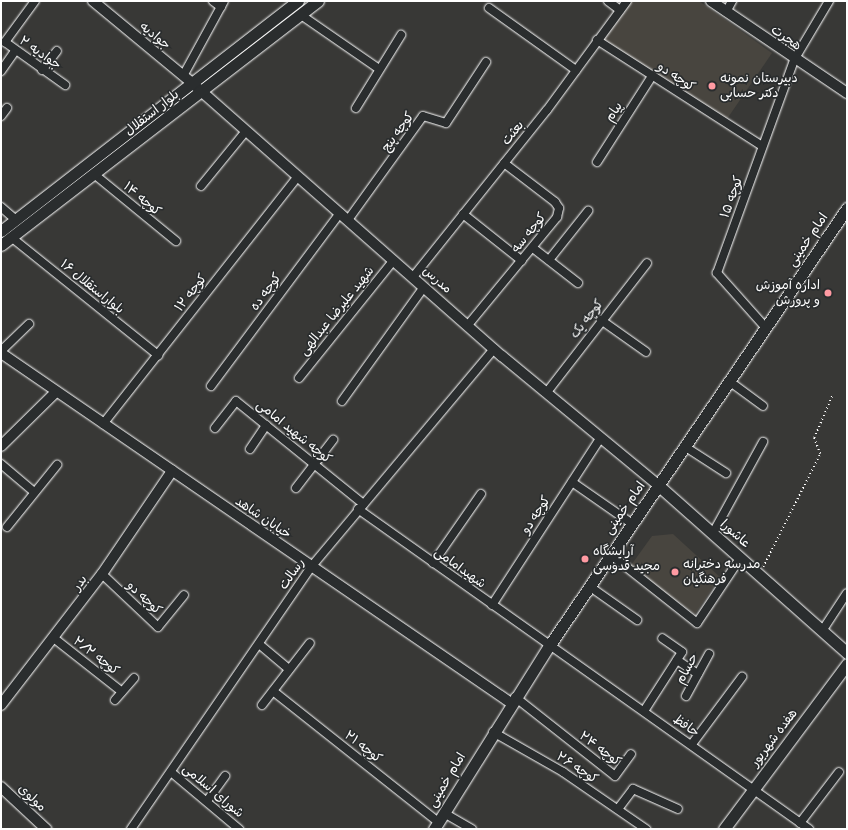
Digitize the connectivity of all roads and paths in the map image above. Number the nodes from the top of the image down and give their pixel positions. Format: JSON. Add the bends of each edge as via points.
{"nodes":[{"id":1,"x":35,"y":1,"type":"edge"},
{"id":2,"x":93,"y":1,"type":"edge"},
{"id":3,"x":213,"y":1,"type":"edge"},
{"id":4,"x":298,"y":1,"type":"edge"},
{"id":5,"x":315,"y":1,"type":"edge"},
{"id":6,"x":318,"y":1,"type":"edge"},
{"id":7,"x":608,"y":1,"type":"edge"},
{"id":8,"x":627,"y":1,"type":"edge"},
{"id":9,"x":711,"y":1,"type":"edge"},
{"id":10,"x":732,"y":1,"type":"edge"},
{"id":11,"x":829,"y":1,"type":"edge"},
{"id":12,"x":223,"y":4,"type":"edge"},
{"id":13,"x":489,"y":8,"type":"dead end"},
{"id":14,"x":620,"y":10,"type":"junction"},
{"id":15,"x":726,"y":12,"type":"junction"},
{"id":16,"x":301,"y":15,"type":"junction"},
{"id":17,"x":401,"y":35,"type":"dead end"},
{"id":18,"x":269,"y":38,"type":"junction"},
{"id":19,"x":597,"y":40,"type":"junction"},
{"id":20,"x":16,"y":51,"type":"junction"},
{"id":21,"x":57,"y":51,"type":"dead end"},
{"id":22,"x":794,"y":60,"type":"junction"},
{"id":23,"x":486,"y":62,"type":"dead end"},
{"id":24,"x":379,"y":69,"type":"junction"},
{"id":25,"x":1,"y":70,"type":"edge"},
{"id":26,"x":42,"y":70,"type":"junction"},
{"id":27,"x":576,"y":70,"type":"junction"},
{"id":28,"x":183,"y":76,"type":"junction"},
{"id":29,"x":652,"y":76,"type":"junction"},
{"id":30,"x":192,"y":83,"type":"junction"},
{"id":31,"x":65,"y":85,"type":"dead end"},
{"id":32,"x":201,"y":92,"type":"junction"},
{"id":33,"x":847,"y":94,"type":"edge"},
{"id":34,"x":7,"y":108,"type":"dead end"},
{"id":35,"x":356,"y":108,"type":"dead end"},
{"id":36,"x":1,"y":116,"type":"edge"},
{"id":37,"x":246,"y":131,"type":"junction"},
{"id":38,"x":762,"y":146,"type":"junction"},
{"id":39,"x":597,"y":162,"type":"dead end"},
{"id":40,"x":504,"y":163,"type":"junction"},
{"id":41,"x":94,"y":174,"type":"junction"},
{"id":42,"x":298,"y":176,"type":"junction"},
{"id":43,"x":201,"y":186,"type":"dead end"},
{"id":44,"x":1,"y":207,"type":"edge"},
{"id":45,"x":847,"y":208,"type":"edge"},
{"id":46,"x":588,"y":212,"type":"dead end"},
{"id":47,"x":340,"y":213,"type":"junction"},
{"id":48,"x":464,"y":214,"type":"junction"},
{"id":49,"x":16,"y":220,"type":"junction"},
{"id":50,"x":348,"y":220,"type":"junction"},
{"id":51,"x":1,"y":231,"type":"edge"},
{"id":52,"x":11,"y":237,"type":"junction"},
{"id":53,"x":176,"y":241,"type":"dead end"},
{"id":54,"x":1,"y":245,"type":"edge"},
{"id":55,"x":533,"y":248,"type":"junction"},
{"id":56,"x":394,"y":260,"type":"junction"},
{"id":57,"x":549,"y":260,"type":"junction"},
{"id":58,"x":522,"y":261,"type":"junction"},
{"id":59,"x":647,"y":263,"type":"dead end"},
{"id":60,"x":413,"y":277,"type":"junction"},
{"id":61,"x":578,"y":283,"type":"dead end"},
{"id":62,"x":424,"y":287,"type":"junction"},
{"id":63,"x":601,"y":320,"type":"junction"},
{"id":64,"x":29,"y":324,"type":"dead end"},
{"id":65,"x":468,"y":325,"type":"junction"},
{"id":66,"x":766,"y":328,"type":"junction"},
{"id":67,"x":494,"y":349,"type":"junction"},
{"id":68,"x":1,"y":352,"type":"edge"},
{"id":69,"x":646,"y":352,"type":"dead end"},
{"id":70,"x":158,"y":355,"type":"junction"},
{"id":71,"x":299,"y":378,"type":"dead end"},
{"id":72,"x":729,"y":381,"type":"junction"},
{"id":73,"x":211,"y":386,"type":"dead end"},
{"id":74,"x":56,"y":392,"type":"junction"},
{"id":75,"x":547,"y":392,"type":"junction"},
{"id":76,"x":832,"y":396,"type":"dead end"},
{"id":77,"x":342,"y":401,"type":"dead end"},
{"id":78,"x":763,"y":406,"type":"dead end"},
{"id":79,"x":103,"y":424,"type":"junction"},
{"id":80,"x":266,"y":425,"type":"junction"},
{"id":81,"x":215,"y":428,"type":"dead end"},
{"id":82,"x":600,"y":437,"type":"junction"},
{"id":83,"x":333,"y":440,"type":"dead end"},
{"id":84,"x":762,"y":442,"type":"dead end"},
{"id":85,"x":1,"y":446,"type":"edge"},
{"id":86,"x":684,"y":446,"type":"junction"},
{"id":87,"x":250,"y":449,"type":"dead end"},
{"id":88,"x":1,"y":464,"type":"edge"},
{"id":89,"x":315,"y":464,"type":"junction"},
{"id":90,"x":57,"y":465,"type":"dead end"},
{"id":91,"x":172,"y":471,"type":"junction"},
{"id":92,"x":726,"y":473,"type":"dead end"},
{"id":93,"x":572,"y":482,"type":"junction"},
{"id":94,"x":658,"y":485,"type":"junction"},
{"id":95,"x":296,"y":488,"type":"dead end"},
{"id":96,"x":34,"y":492,"type":"junction"},
{"id":97,"x":481,"y":494,"type":"dead end"},
{"id":98,"x":361,"y":506,"type":"junction"},
{"id":99,"x":631,"y":523,"type":"junction"},
{"id":100,"x":7,"y":527,"type":"dead end"},
{"id":101,"x":713,"y":533,"type":"junction"},
{"id":102,"x":610,"y":554,"type":"junction"},
{"id":103,"x":741,"y":557,"type":"junction"},
{"id":104,"x":433,"y":563,"type":"junction"},
{"id":105,"x":311,"y":567,"type":"junction"},
{"id":106,"x":102,"y":574,"type":"junction"},
{"id":107,"x":760,"y":574,"type":"junction"},
{"id":108,"x":589,"y":586,"type":"junction"},
{"id":109,"x":847,"y":593,"type":"edge"},
{"id":110,"x":184,"y":595,"type":"dead end"},
{"id":111,"x":492,"y":605,"type":"junction"},
{"id":112,"x":637,"y":620,"type":"dead end"},
{"id":113,"x":822,"y":631,"type":"junction"},
{"id":114,"x":662,"y":638,"type":"dead end"},
{"id":115,"x":54,"y":639,"type":"junction"},
{"id":116,"x":310,"y":643,"type":"dead end"},
{"id":117,"x":258,"y":644,"type":"junction"},
{"id":118,"x":548,"y":646,"type":"junction"},
{"id":119,"x":709,"y":654,"type":"dead end"},
{"id":120,"x":847,"y":654,"type":"edge"},
{"id":121,"x":677,"y":660,"type":"junction"},
{"id":122,"x":847,"y":664,"type":"edge"},
{"id":123,"x":289,"y":669,"type":"junction"},
{"id":124,"x":698,"y":674,"type":"junction"},
{"id":125,"x":742,"y":677,"type":"dead end"},
{"id":126,"x":134,"y":678,"type":"dead end"},
{"id":127,"x":122,"y":692,"type":"junction"},
{"id":128,"x":273,"y":692,"type":"junction"},
{"id":129,"x":686,"y":696,"type":"dead end"},
{"id":130,"x":115,"y":700,"type":"dead end"},
{"id":131,"x":513,"y":700,"type":"junction"},
{"id":132,"x":1,"y":705,"type":"edge"},
{"id":133,"x":262,"y":705,"type":"dead end"},
{"id":134,"x":644,"y":711,"type":"junction"},
{"id":135,"x":493,"y":732,"type":"junction"},
{"id":136,"x":692,"y":744,"type":"junction"},
{"id":137,"x":631,"y":754,"type":"dead end"},
{"id":138,"x":171,"y":772,"type":"junction"},
{"id":139,"x":839,"y":772,"type":"dead end"},
{"id":140,"x":225,"y":776,"type":"dead end"},
{"id":141,"x":1,"y":787,"type":"edge"},
{"id":142,"x":754,"y":789,"type":"junction"},
{"id":143,"x":207,"y":801,"type":"junction"},
{"id":144,"x":618,"y":809,"type":"junction"},
{"id":145,"x":678,"y":809,"type":"dead end"},
{"id":146,"x":439,"y":821,"type":"edge"},
{"id":147,"x":800,"y":823,"type":"junction"},
{"id":148,"x":42,"y":828,"type":"edge"},
{"id":149,"x":131,"y":829,"type":"edge"},
{"id":150,"x":239,"y":829,"type":"edge"},
{"id":151,"x":472,"y":829,"type":"edge"},
{"id":152,"x":646,"y":829,"type":"edge"},
{"id":153,"x":724,"y":829,"type":"edge"},
{"id":154,"x":809,"y":829,"type":"edge"}],
"edges":[{"from":1,"to":20,"type":"street","name":"جوادیه ۲","via":[[5,42]]},
{"from":2,"to":28,"type":"street","name":"جوادیه"},
{"from":3,"to":12,"type":"street"},
{"from":4,"to":30,"type":"main road","name":"بلوار استقلال"},
{"from":5,"to":18,"type":"street"},
{"from":6,"to":16,"type":"main road","name":"بلوار استقلال"},
{"from":7,"to":14,"type":"street"},
{"from":8,"to":14,"type":"street","name":"بعثت"},
{"from":9,"to":15,"type":"street","name":"هجرت"},
{"from":10,"to":15,"type":"street"},
{"from":11,"to":22,"type":"street"},
{"from":12,"to":28,"type":"street"},
{"from":13,"to":27,"type":"street"},
{"from":14,"to":19,"type":"street","name":"بعثت"},
{"from":15,"to":22,"type":"street","name":"هجرت"},
{"from":16,"to":18,"type":"main road","name":"بلوار استقلال"},
{"from":16,"to":24,"type":"street"},
{"from":17,"to":24,"type":"street"},
{"from":18,"to":32,"type":"main road","name":"بلوار استقلال"},
{"from":19,"to":27,"type":"street","name":"بعثت"},
{"from":19,"to":29,"type":"street","name":"کوچه دو"},
{"from":20,"to":25,"type":"street"},
{"from":20,"to":26,"type":"street","name":"جوادیه ۲"},
{"from":21,"to":26,"type":"street"},
{"from":22,"to":33,"type":"street","name":"هجرت"},
{"from":22,"to":38,"type":"street","name":"کوچه ۱۵"},
{"from":23,"to":50,"type":"street","name":"کوچه پنج","via":[[446,123],[423,116]]},
{"from":24,"to":35,"type":"street"},
{"from":26,"to":31,"type":"street","name":"جوادیه ۲"},
{"from":27,"to":40,"type":"street","name":"بعثت"},
{"from":28,"to":30,"type":"street","name":"جوادیه"},
{"from":29,"to":38,"type":"street","name":"کوچه دو"},
{"from":29,"to":39,"type":"street","name":"پیام"},
{"from":30,"to":32,"type":"street","name":"جوادیه"},
{"from":30,"to":49,"type":"main road","name":"بلوار استقلال"},
{"from":32,"to":37,"type":"street","name":"مدرس"},
{"from":32,"to":41,"type":"main road","name":"بلوار استقلال"},
{"from":34,"to":36,"type":"street"},
{"from":37,"to":42,"type":"street","name":"مدرس"},
{"from":37,"to":43,"type":"street"},
{"from":38,"to":66,"type":"street","name":"کوچه ۱۵","via":[[717,273]]},
{"from":40,"to":48,"type":"street","name":"بعثت"},
{"from":40,"to":55,"type":"street","name":"کوچه سه","via":[[559,208],[558,217]]},
{"from":41,"to":52,"type":"main road","name":"بلوار استقلال"},
{"from":41,"to":53,"type":"street","name":"کوچه ۱۴"},
{"from":42,"to":47,"type":"street","name":"مدرس"},
{"from":42,"to":70,"type":"street","name":"کوچه ۱۲"},
{"from":44,"to":49,"type":"street"},
{"from":45,"to":66,"type":"main road","name":"امام خمینی"},
{"from":46,"to":57,"type":"street"},
{"from":47,"to":50,"type":"street","name":"مدرس"},
{"from":47,"to":73,"type":"street","name":"کوچه ده"},
{"from":48,"to":58,"type":"street"},
{"from":48,"to":60,"type":"street","name":"بعثت"},
{"from":49,"to":51,"type":"main road","name":"بلوار استقلال"},
{"from":50,"to":56,"type":"street","name":"مدرس"},
{"from":52,"to":54,"type":"main road","name":"بلوار استقلال"},
{"from":52,"to":70,"type":"street","name":"بلواراستقلال ۱۶"},
{"from":55,"to":57,"type":"street"},
{"from":55,"to":58,"type":"street","name":"کوچه سه"},
{"from":56,"to":60,"type":"street","name":"مدرس"},
{"from":56,"to":71,"type":"street","name":"شهید علیرضا عبدالهی"},
{"from":57,"to":61,"type":"street"},
{"from":58,"to":65,"type":"street","name":"کوچه سه"},
{"from":59,"to":63,"type":"street","name":"کوچه یک"},
{"from":60,"to":62,"type":"street","name":"مدرس"},
{"from":62,"to":65,"type":"street","name":"مدرس"},
{"from":62,"to":77,"type":"street"},
{"from":63,"to":69,"type":"street"},
{"from":63,"to":75,"type":"street","name":"کوچه یک"},
{"from":64,"to":68,"type":"street"},
{"from":65,"to":67,"type":"street","name":"مدرس"},
{"from":66,"to":72,"type":"main road","name":"امام خمینی"},
{"from":67,"to":75,"type":"street","name":"مدرس"},
{"from":67,"to":98,"type":"street","name":"رسالت"},
{"from":68,"to":74,"type":"street","name":"خیابان شاهد"},
{"from":70,"to":79,"type":"street","name":"کوچه ۱۲"},
{"from":72,"to":78,"type":"street"},
{"from":72,"to":86,"type":"main road","name":"امام خمینی"},
{"from":74,"to":79,"type":"street","name":"خیابان شاهد"},
{"from":74,"to":85,"type":"street"},
{"from":75,"to":82,"type":"street","name":"مدرس"},
{"from":76,"to":107,"type":"path","via":[[814,438],[820,454]]},
{"from":79,"to":91,"type":"street","name":"خیابان شاهد"},
{"from":80,"to":81,"type":"street","name":"کوچه شهید امامی","via":[[236,401]]},
{"from":80,"to":87,"type":"street"},
{"from":80,"to":89,"type":"street","name":"کوچه شهید امامی"},
{"from":82,"to":93,"type":"street","name":"کوچه دو"},
{"from":82,"to":94,"type":"street","name":"مدرس"},
{"from":83,"to":89,"type":"street"},
{"from":84,"to":101,"type":"street"},
{"from":86,"to":92,"type":"street"},
{"from":86,"to":94,"type":"main road","name":"امام خمینی"},
{"from":88,"to":96,"type":"street"},
{"from":89,"to":95,"type":"street"},
{"from":89,"to":98,"type":"street","name":"کوچه شهید امامی"},
{"from":90,"to":96,"type":"street"},
{"from":91,"to":105,"type":"street","name":"خیابان شاهد"},
{"from":91,"to":106,"type":"street","name":"بدر"},
{"from":93,"to":99,"type":"street"},
{"from":93,"to":111,"type":"street","name":"کوچه دو"},
{"from":94,"to":99,"type":"main road","name":"امام خمینی"},
{"from":94,"to":101,"type":"main road","name":"عاشورا"},
{"from":96,"to":100,"type":"street"},
{"from":97,"to":104,"type":"street"},
{"from":98,"to":104,"type":"street","name":"شهیدامامی"},
{"from":98,"to":105,"type":"street","name":"رسالت"},
{"from":99,"to":102,"type":"main road","name":"امام خمینی"},
{"from":101,"to":103,"type":"main road","name":"عاشورا"},
{"from":102,"to":103,"type":"street","via":[[697,624]]},
{"from":102,"to":108,"type":"main road","name":"امام خمینی"},
{"from":103,"to":107,"type":"main road","name":"عاشورا"},
{"from":104,"to":111,"type":"street","name":"شهیدامامی"},
{"from":105,"to":117,"type":"street","name":"رسالت"},
{"from":105,"to":131,"type":"street","name":"خیابان شاهد"},
{"from":106,"to":110,"type":"street","name":"کوچه دو","via":[[158,627]]},
{"from":106,"to":115,"type":"street","name":"بدر"},
{"from":107,"to":113,"type":"main road","name":"عاشورا"},
{"from":108,"to":112,"type":"street"},
{"from":108,"to":118,"type":"main road","name":"امام خمینی"},
{"from":109,"to":113,"type":"street"},
{"from":111,"to":118,"type":"street","name":"شهیدامامی"},
{"from":113,"to":120,"type":"main road","name":"عاشورا"},
{"from":114,"to":121,"type":"street","via":[[682,652]]},
{"from":115,"to":127,"type":"street","name":"کوچه ۲/۲"},
{"from":115,"to":132,"type":"street","name":"بدر"},
{"from":116,"to":123,"type":"street"},
{"from":117,"to":123,"type":"street"},
{"from":117,"to":138,"type":"street","name":"رسالت"},
{"from":118,"to":131,"type":"main road","name":"امام خمینی"},
{"from":118,"to":134,"type":"street","name":"حافظ"},
{"from":119,"to":124,"type":"street","name":"حسام"},
{"from":121,"to":124,"type":"street"},
{"from":121,"to":134,"type":"street"},
{"from":122,"to":142,"type":"main road","name":"هفده شهریور"},
{"from":123,"to":128,"type":"street"},
{"from":124,"to":129,"type":"street","name":"حسام"},
{"from":125,"to":136,"type":"street"},
{"from":126,"to":127,"type":"street"},
{"from":127,"to":130,"type":"street"},
{"from":128,"to":133,"type":"street"},
{"from":128,"to":146,"type":"street","name":"کوچه ۲۱"},
{"from":131,"to":135,"type":"main road","name":"امام خمینی"},
{"from":131,"to":137,"type":"street","name":"کوچه ۲۴","via":[[615,776]]},
{"from":134,"to":136,"type":"street","name":"حافظ"},
{"from":135,"to":144,"type":"street","name":"کوچه ۲۶"},
{"from":135,"to":146,"type":"main road","name":"امام خمینی"},
{"from":136,"to":142,"type":"street","name":"حافظ"},
{"from":138,"to":143,"type":"street","name":"شورای اسلامی"},
{"from":138,"to":149,"type":"street","name":"رسالت"},
{"from":139,"to":147,"type":"street"},
{"from":140,"to":143,"type":"street"},
{"from":141,"to":148,"type":"street","name":"مولوی"},
{"from":142,"to":147,"type":"street","name":"حافظ"},
{"from":142,"to":153,"type":"main road","name":"هفده شهریور"},
{"from":143,"to":150,"type":"street","name":"شورای اسلامی"},
{"from":144,"to":145,"type":"street","via":[[633,789]]},
{"from":144,"to":152,"type":"street","name":"کوچه ۲۶"},
{"from":146,"to":151,"type":"street","name":"کوچه ۲۱"},
{"from":147,"to":154,"type":"street","name":"حافظ"}]}
